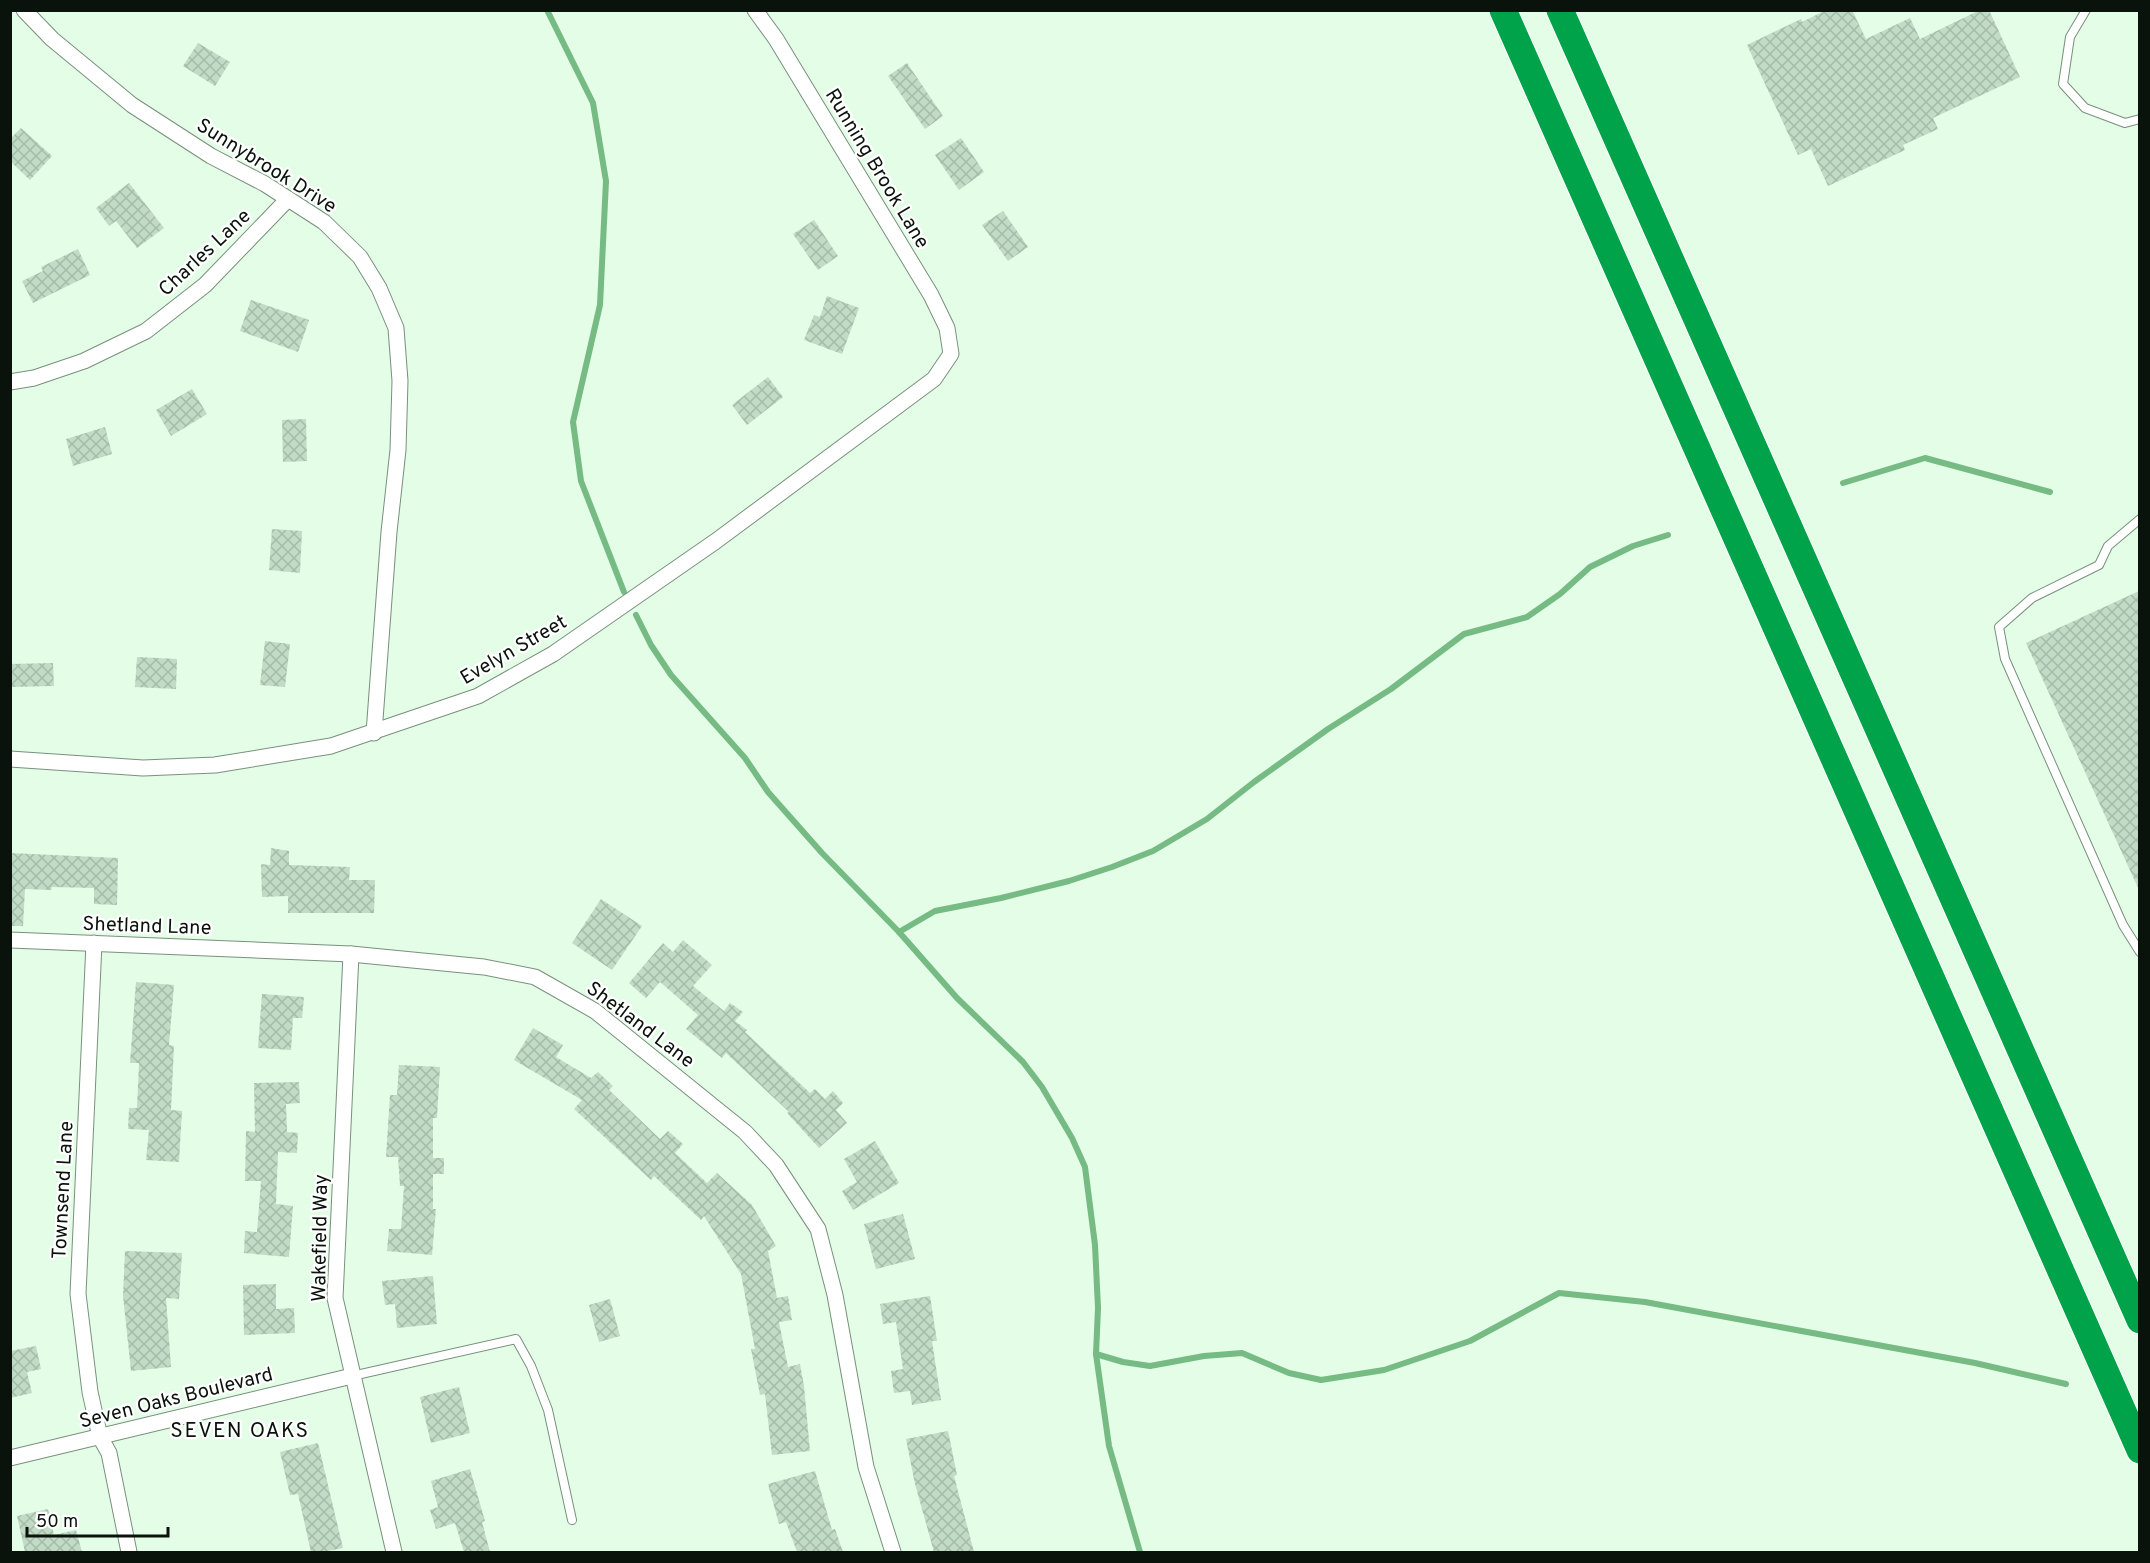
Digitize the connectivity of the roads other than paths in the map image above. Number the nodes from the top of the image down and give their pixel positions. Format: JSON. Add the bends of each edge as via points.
{"nodes":[{"id":1,"x":24,"y":10,"type":"edge"},
{"id":2,"x":755,"y":10,"type":"edge"},
{"id":3,"x":1503,"y":10,"type":"edge"},
{"id":4,"x":1560,"y":10,"type":"edge"},
{"id":5,"x":2086,"y":10,"type":"edge"},
{"id":6,"x":2139,"y":119,"type":"edge"},
{"id":7,"x":288,"y":199,"type":"junction"},
{"id":8,"x":951,"y":354,"type":"joint"},
{"id":9,"x":10,"y":382,"type":"edge"},
{"id":10,"x":2139,"y":519,"type":"edge"},
{"id":11,"x":374,"y":733,"type":"junction"},
{"id":12,"x":10,"y":759,"type":"edge"},
{"id":13,"x":10,"y":940,"type":"edge"},
{"id":14,"x":94,"y":944,"type":"junction"},
{"id":15,"x":2139,"y":952,"type":"edge"},
{"id":16,"x":351,"y":954,"type":"junction"},
{"id":17,"x":2139,"y":1320,"type":"edge"},
{"id":18,"x":352,"y":1376,"type":"junction"},
{"id":19,"x":100,"y":1437,"type":"junction"},
{"id":20,"x":2139,"y":1450,"type":"edge"},
{"id":21,"x":10,"y":1458,"type":"edge"},
{"id":22,"x":572,"y":1520,"type":"dead end"},
{"id":23,"x":129,"y":1552,"type":"edge"},
{"id":24,"x":394,"y":1552,"type":"edge"},
{"id":25,"x":893,"y":1552,"type":"edge"}],
"edges":[{"from":1,"to":7,"type":"street","name":"Sunnybrook Drive","via":[[51,39],[132,105]]},
{"from":2,"to":8,"type":"street","name":"Running Brook Lane","via":[[931,296],[947,328]]},
{"from":3,"to":20,"type":"highway"},
{"from":4,"to":17,"type":"highway"},
{"from":5,"to":6,"type":"lane","via":[[2070,37],[2063,84],[2085,108],[2125,123]]},
{"from":7,"to":9,"type":"street","name":"Charles Lane","via":[[205,285],[146,331],[84,361]]},
{"from":7,"to":11,"type":"street","name":"Sunnybrook Drive","via":[[324,222],[360,257],[396,328],[400,381],[398,450]]},
{"from":8,"to":11,"type":"street","name":"Evelyn Street","via":[[925,385],[717,541],[553,654],[478,696]]},
{"from":10,"to":15,"type":"lane","via":[[2108,546],[2099,565],[2032,598],[1999,627],[2005,659],[2123,926]]},
{"from":11,"to":12,"type":"street","name":"Evelyn Street","via":[[331,747],[215,765],[143,768]]},
{"from":13,"to":14,"type":"street","name":"Shetland Lane"},
{"from":14,"to":16,"type":"street","name":"Shetland Lane"},
{"from":14,"to":19,"type":"street","name":"Townsend Lane","via":[[78,1294],[90,1392]]},
{"from":16,"to":18,"type":"street","name":"Wakefield Way","via":[[335,1298]]},
{"from":16,"to":25,"type":"street","name":"Shetland Lane","via":[[484,967],[535,977],[595,1011],[745,1132],[776,1165],[818,1229],[836,1295],[866,1467]]},
{"from":18,"to":19,"type":"street","name":"Seven Oaks Boulevard"},
{"from":18,"to":22,"type":"lane","via":[[516,1339],[548,1410]]},
{"from":18,"to":24,"type":"street","name":"Wakefield Way"},
{"from":19,"to":21,"type":"street","name":"Seven Oaks Boulevard"},
{"from":19,"to":23,"type":"street","name":"Townsend Lane","via":[[109,1453]]}]}
